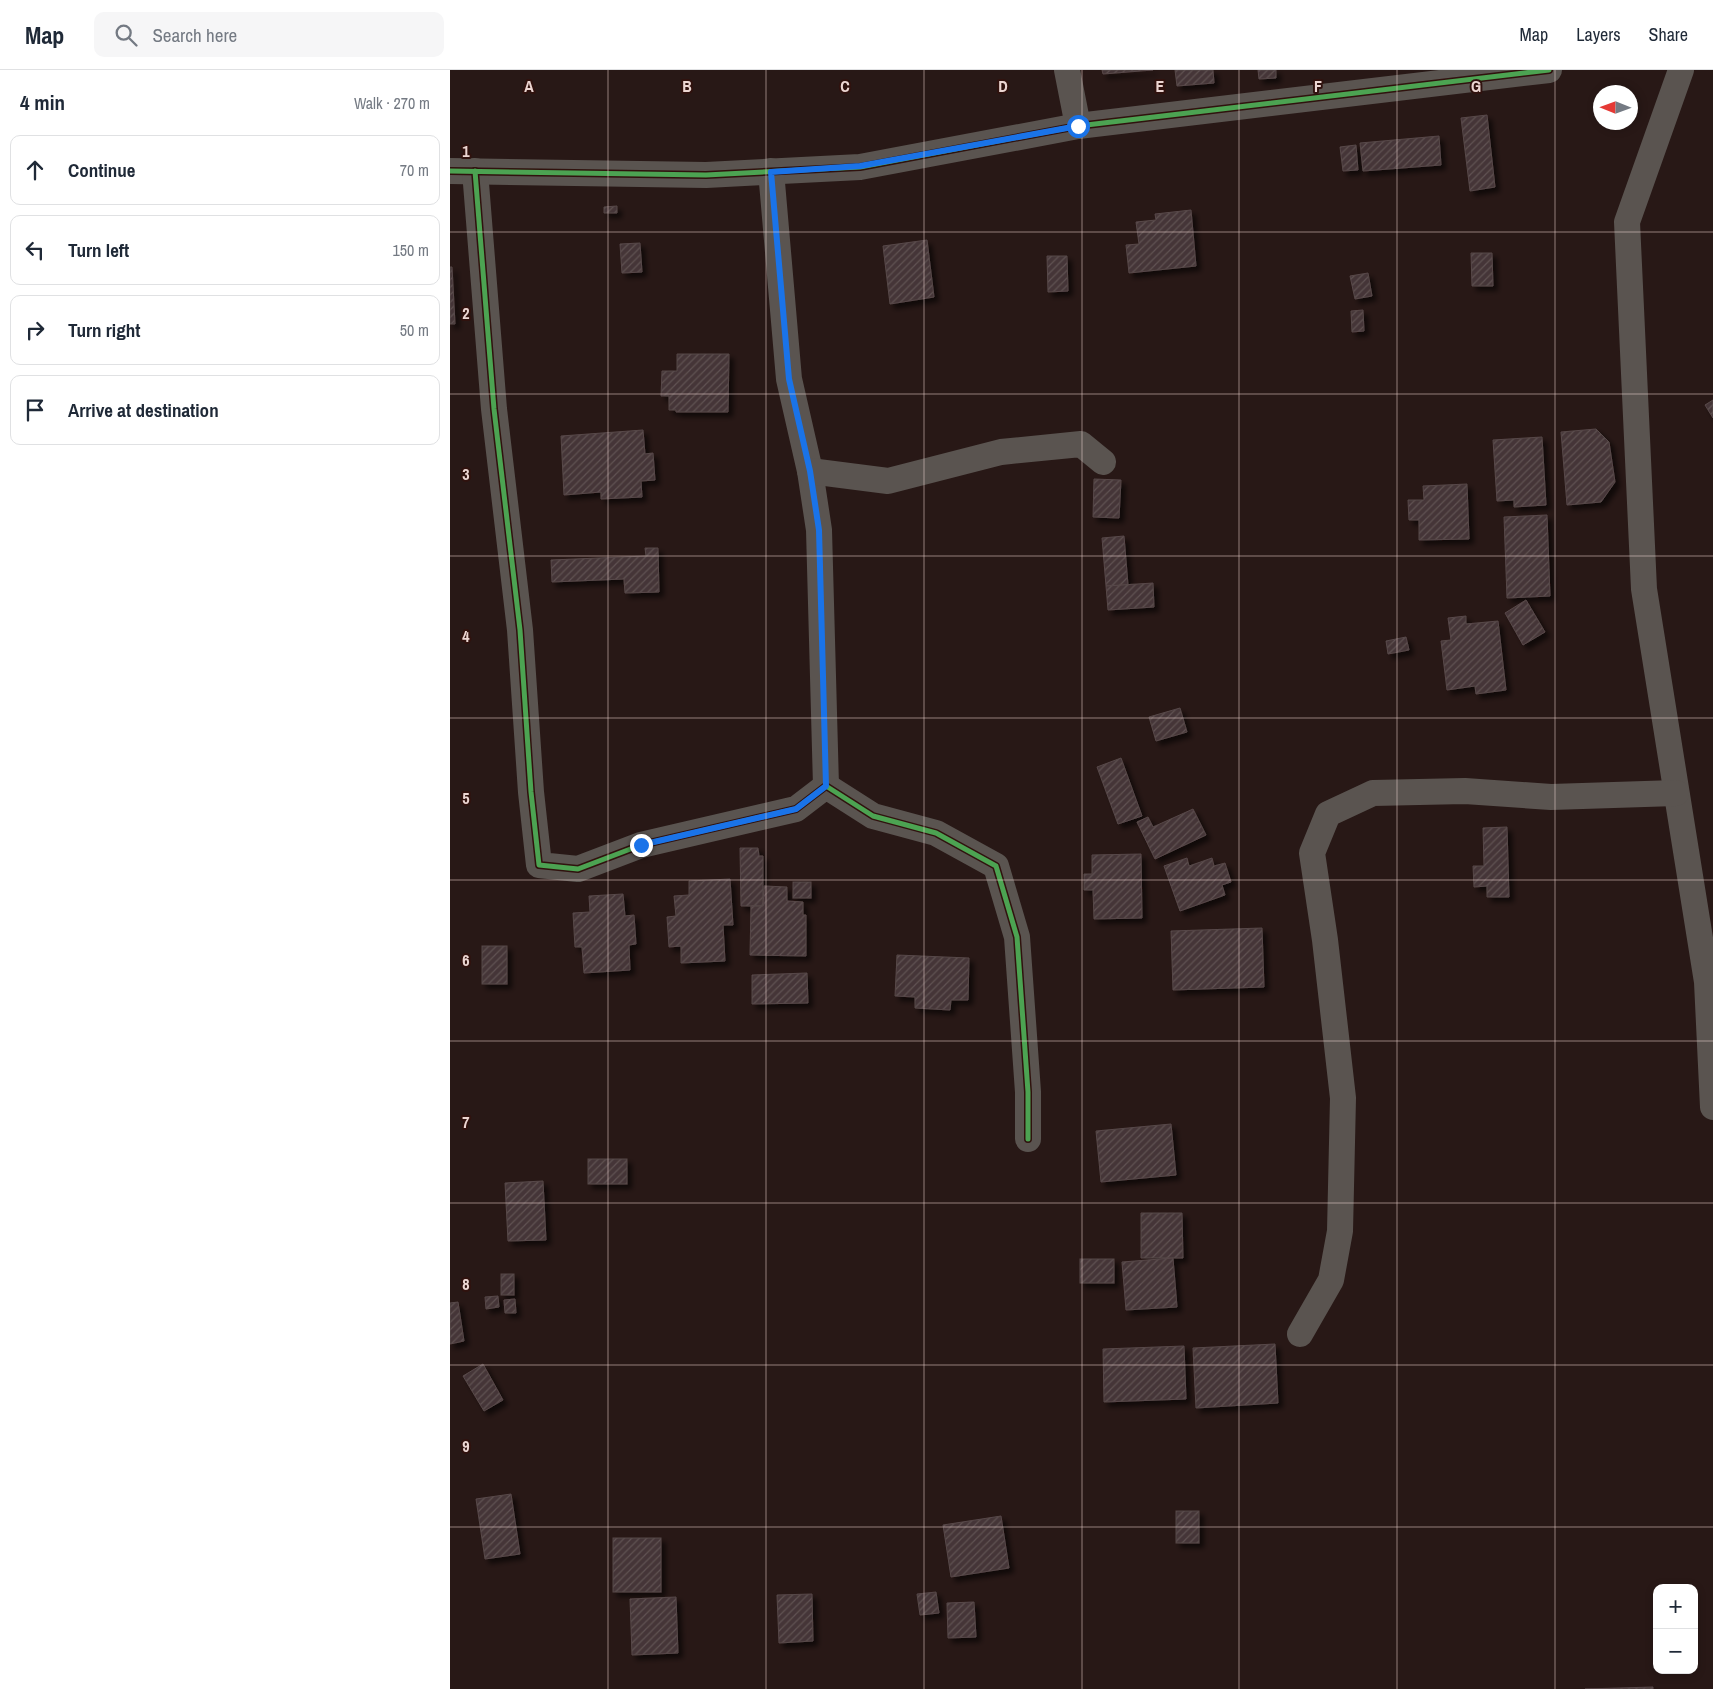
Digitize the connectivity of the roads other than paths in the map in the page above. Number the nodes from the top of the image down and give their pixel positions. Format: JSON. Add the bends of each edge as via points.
{"nodes":[{"id":1,"x":1066,"y":70,"type":"edge"},
{"id":2,"x":1549,"y":70,"type":"edge"},
{"id":3,"x":1682,"y":70,"type":"edge"},
{"id":4,"x":1383,"y":80,"type":"edge"},
{"id":5,"x":1078,"y":126,"type":"junction"},
{"id":6,"x":462,"y":171,"type":"edge"},
{"id":7,"x":771,"y":172,"type":"junction"},
{"id":8,"x":1103,"y":462,"type":"dead end"},
{"id":9,"x":810,"y":471,"type":"junction"},
{"id":10,"x":826,"y":786,"type":"junction"},
{"id":11,"x":1676,"y":793,"type":"junction"},
{"id":12,"x":1711,"y":1008,"type":"edge"},
{"id":13,"x":1713,"y":1107,"type":"edge"},
{"id":14,"x":1028,"y":1139,"type":"dead end"},
{"id":15,"x":1300,"y":1334,"type":"dead end"}],
"edges":[{"from":1,"to":5,"type":"street"},
{"from":2,"to":4,"type":"street"},
{"from":3,"to":11,"type":"street","via":[[1627,222],[1644,589]]},
{"from":4,"to":5,"type":"street"},
{"from":5,"to":7,"type":"street","via":[[860,166]]},
{"from":6,"to":7,"type":"street","via":[[706,175]]},
{"from":6,"to":10,"type":"street","via":[[520,630],[539,865],[578,869],[641,845],[796,809]]},
{"from":7,"to":9,"type":"street","via":[[789,379]]},
{"from":8,"to":9,"type":"street","via":[[1081,444],[1001,452],[888,481]]},
{"from":9,"to":10,"type":"street","via":[[819,530]]},
{"from":10,"to":14,"type":"street","via":[[873,816],[936,833],[996,866],[1018,937]]},
{"from":11,"to":12,"type":"street"},
{"from":11,"to":15,"type":"street","via":[[1551,797],[1465,791],[1372,793],[1328,814],[1312,853],[1343,1098],[1340,1231],[1331,1280]]},
{"from":12,"to":13,"type":"street"}]}
